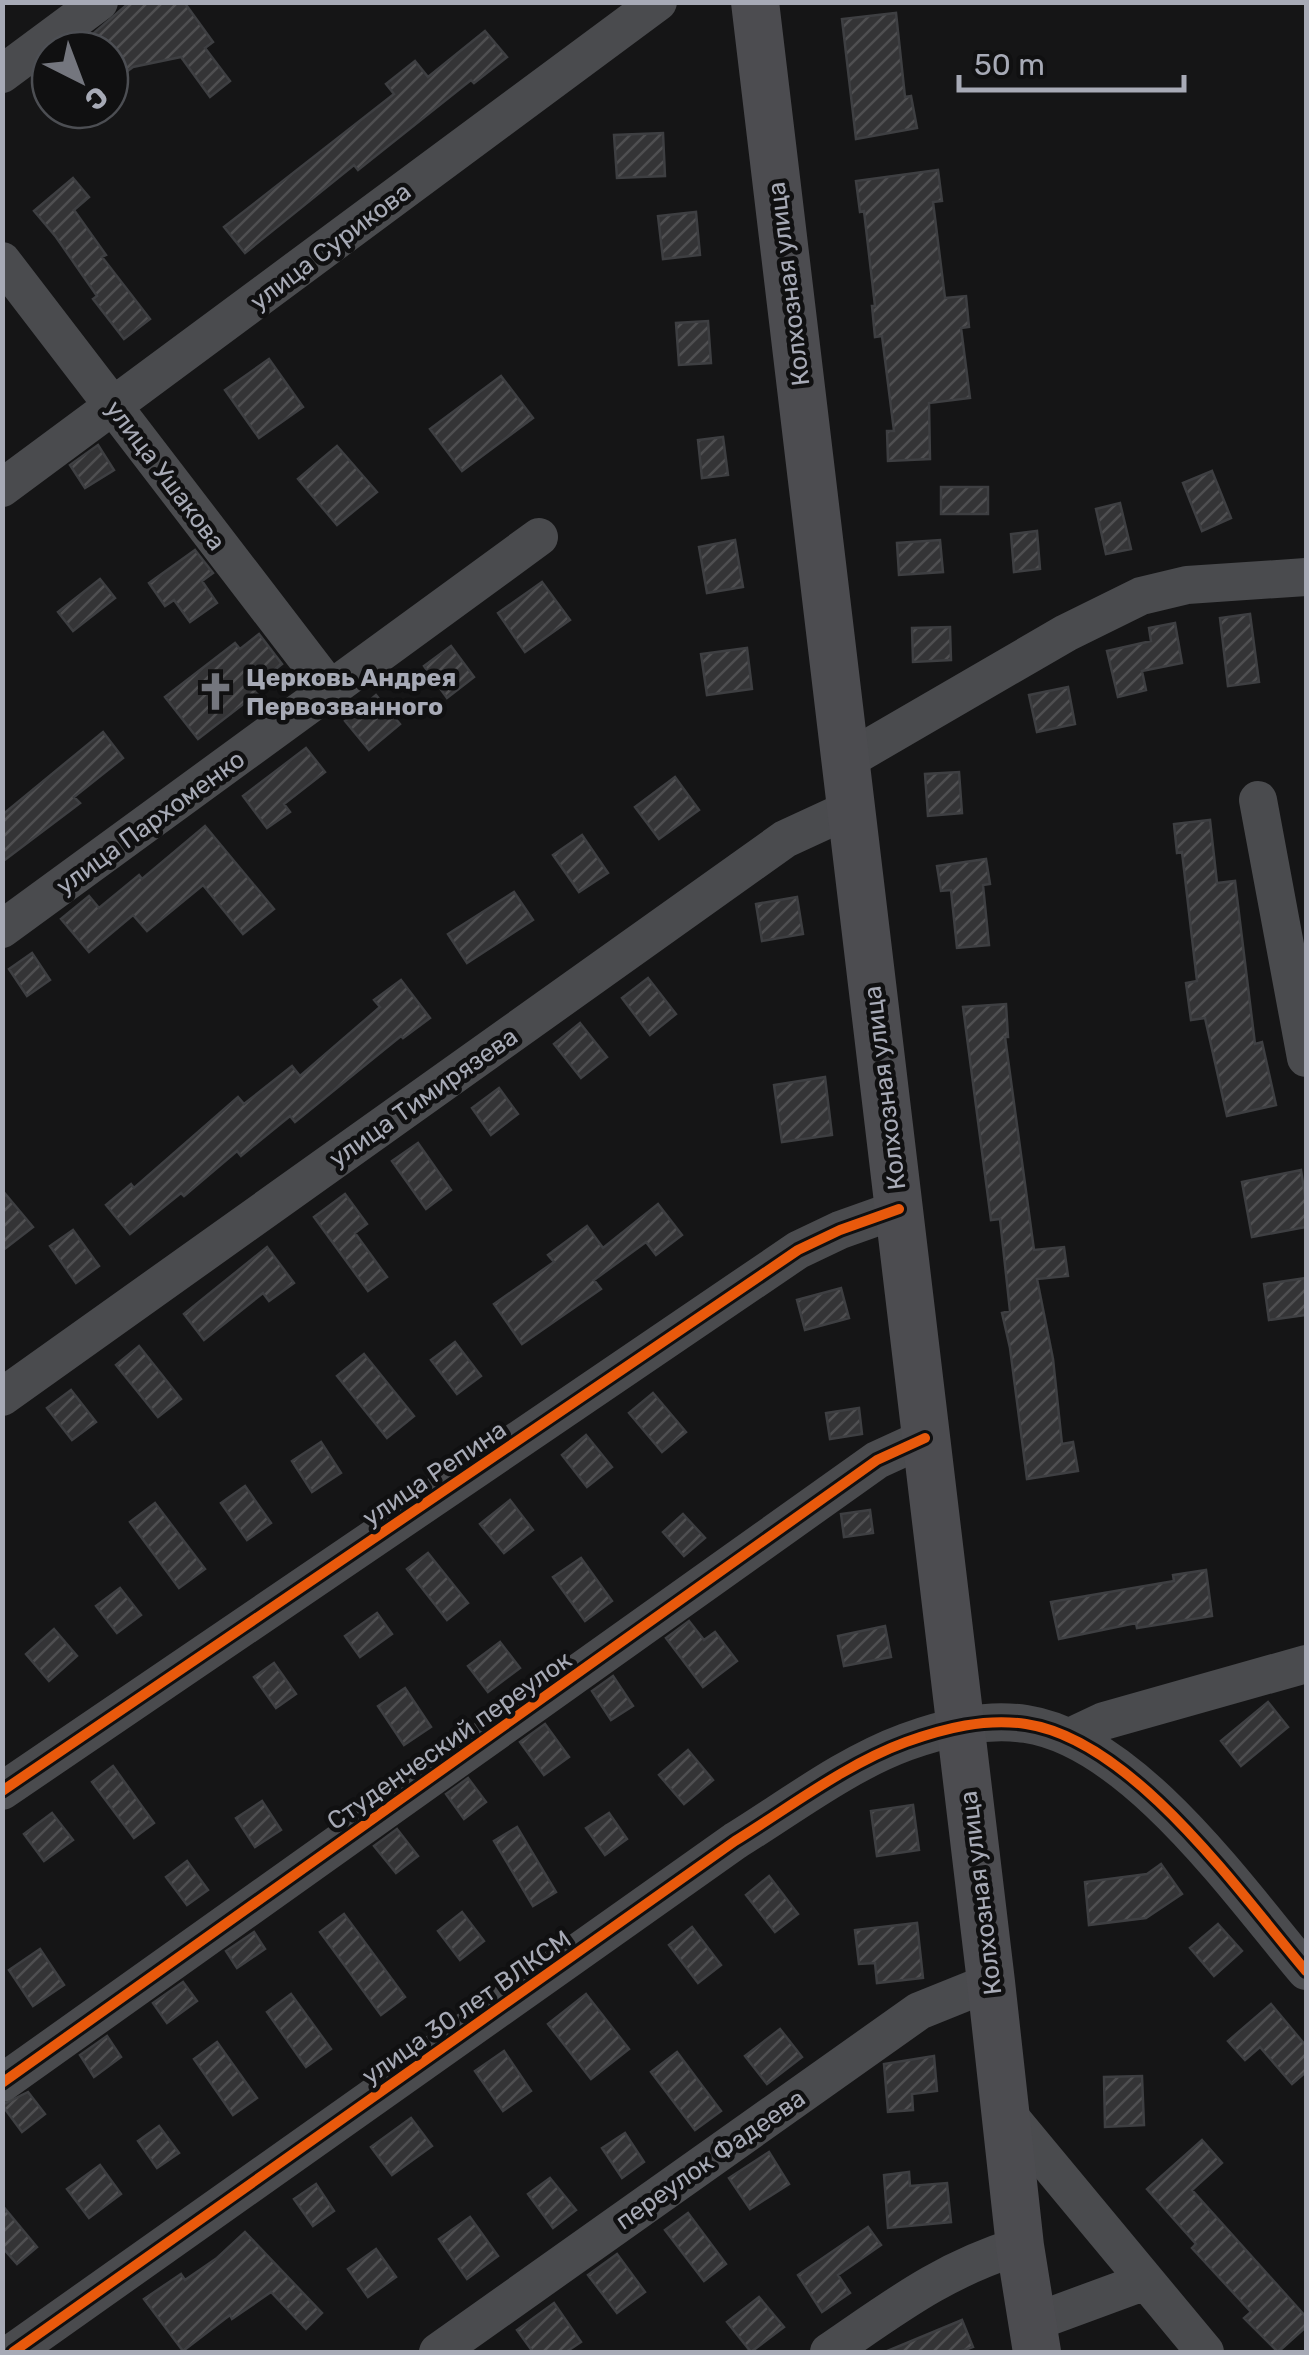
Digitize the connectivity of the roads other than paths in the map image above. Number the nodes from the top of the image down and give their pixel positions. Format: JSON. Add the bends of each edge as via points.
{"nodes":[{"id":1,"x":100,"y":2,"type":"edge"},
{"id":2,"x":658,"y":2,"type":"edge"},
{"id":3,"x":755,"y":2,"type":"edge"},
{"id":4,"x":2,"y":74,"type":"edge"},
{"id":5,"x":2,"y":261,"type":"edge"},
{"id":6,"x":114,"y":407,"type":"junction"},
{"id":7,"x":2,"y":488,"type":"edge"},
{"id":8,"x":538,"y":536,"type":"dead end"},
{"id":9,"x":1306,"y":577,"type":"edge"},
{"id":10,"x":330,"y":690,"type":"junction"},
{"id":11,"x":844,"y":762,"type":"junction"},
{"id":12,"x":1258,"y":800,"type":"dead end"},
{"id":13,"x":850,"y":809,"type":"junction"},
{"id":14,"x":2,"y":930,"type":"edge"},
{"id":15,"x":1306,"y":1058,"type":"edge"},
{"id":16,"x":899,"y":1209,"type":"junction"},
{"id":17,"x":2,"y":1396,"type":"edge"},
{"id":18,"x":924,"y":1438,"type":"junction"},
{"id":19,"x":1306,"y":1664,"type":"edge"},
{"id":20,"x":960,"y":1725,"type":"junction"},
{"id":21,"x":1070,"y":1737,"type":"junction"},
{"id":22,"x":2,"y":1792,"type":"edge"},
{"id":23,"x":1306,"y":1971,"type":"edge"},
{"id":24,"x":992,"y":1982,"type":"junction"},
{"id":25,"x":2,"y":2083,"type":"edge"},
{"id":26,"x":1004,"y":2110,"type":"junction"},
{"id":27,"x":1020,"y":2246,"type":"junction"},
{"id":28,"x":1146,"y":2281,"type":"junction"},
{"id":29,"x":1034,"y":2338,"type":"edge"},
{"id":30,"x":13,"y":2352,"type":"edge"},
{"id":31,"x":438,"y":2352,"type":"edge"},
{"id":32,"x":829,"y":2352,"type":"edge"},
{"id":33,"x":1205,"y":2352,"type":"edge"}],
"edges":[{"from":1,"to":4,"type":"street"},
{"from":2,"to":6,"type":"street","name":"улица Сурикова"},
{"from":3,"to":11,"type":"main road","name":"Колхозная улица"},
{"from":5,"to":6,"type":"street","name":"улица Ушакова"},
{"from":6,"to":7,"type":"street","name":"улица Сурикова"},
{"from":6,"to":10,"type":"street","name":"улица Ушакова"},
{"from":8,"to":10,"type":"street","name":"улица Пархоменко"},
{"from":9,"to":11,"type":"street","via":[[1187,585],[1141,596]]},
{"from":10,"to":14,"type":"street","name":"улица Пархоменко"},
{"from":11,"to":13,"type":"main road","name":"Колхозная улица"},
{"from":12,"to":15,"type":"street"},
{"from":13,"to":16,"type":"main road","name":"Колхозная улица"},
{"from":13,"to":17,"type":"street","name":"улица Тимирязева","via":[[785,838]]},
{"from":16,"to":18,"type":"main road","name":"Колхозная улица"},
{"from":16,"to":22,"type":"street","name":"улица Репина","via":[[798,1250]]},
{"from":18,"to":20,"type":"main road","name":"Колхозная улица"},
{"from":18,"to":25,"type":"street","name":"Студенческий переулок","via":[[876,1460]]},
{"from":19,"to":21,"type":"street","via":[[1104,1721]]},
{"from":20,"to":21,"type":"street","name":"улица 30 лет ВЛКСМ","via":[[1028,1724]]},
{"from":20,"to":24,"type":"main road","name":"Колхозная улица"},
{"from":20,"to":30,"type":"street","name":"улица 30 лет ВЛКСМ","via":[[851,1770],[735,1841]]},
{"from":21,"to":23,"type":"street","name":"улица 30 лет ВЛКСМ","via":[[1136,1782],[1186,1830]]},
{"from":24,"to":26,"type":"main road","name":"Колхозная улица"},
{"from":24,"to":31,"type":"street","name":"переулок Фадеева","via":[[918,2011]]},
{"from":26,"to":27,"type":"main road","name":"Колхозная улица"},
{"from":26,"to":28,"type":"street"},
{"from":27,"to":29,"type":"main road","name":"Колхозная улица"},
{"from":27,"to":32,"type":"street","via":[[934,2280]]},
{"from":28,"to":29,"type":"street"},
{"from":28,"to":33,"type":"street"}]}
